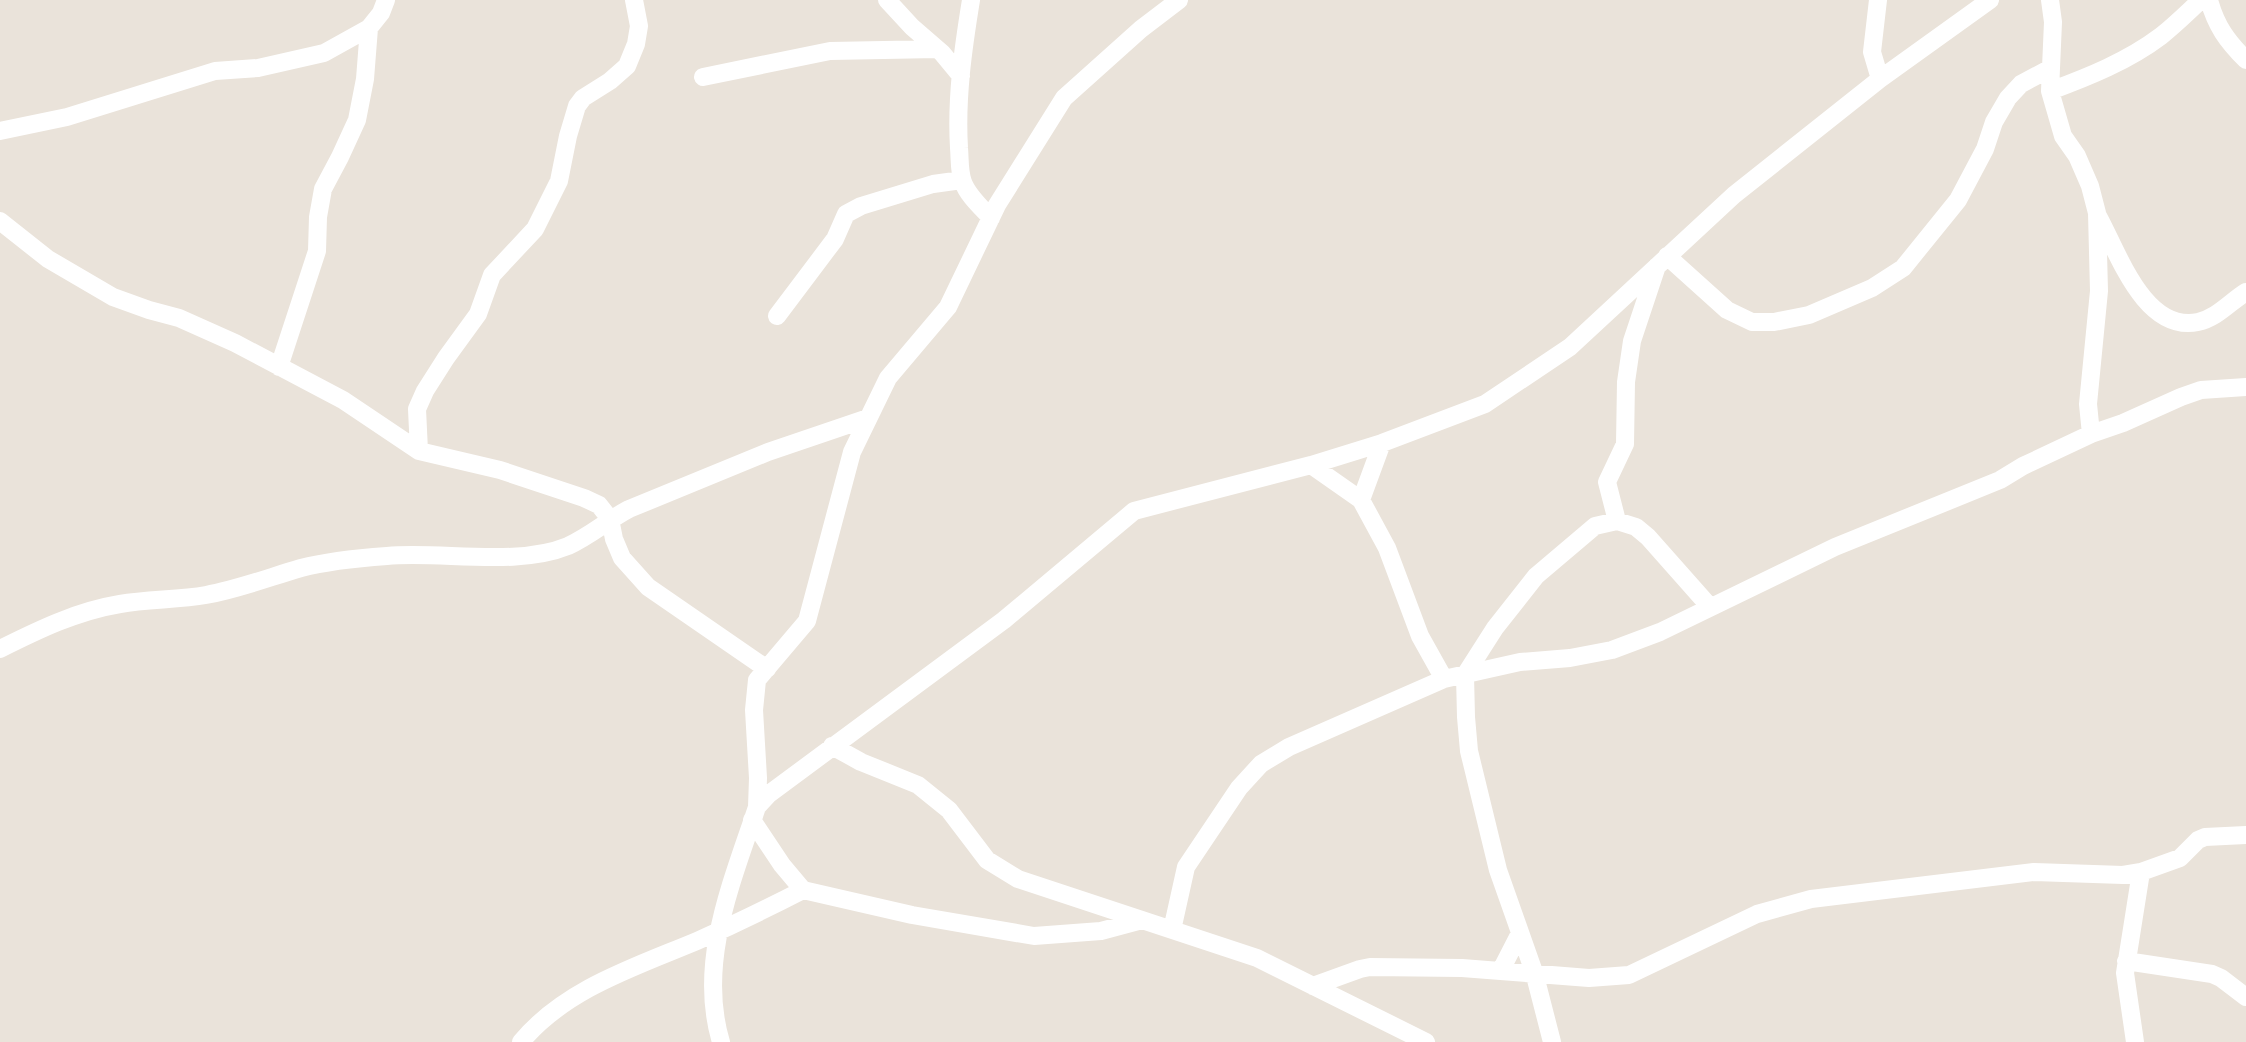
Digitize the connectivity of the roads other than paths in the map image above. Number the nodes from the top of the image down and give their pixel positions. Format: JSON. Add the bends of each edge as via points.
{"nodes":[{"id":1,"x":386,"y":0,"type":"edge"},
{"id":2,"x":634,"y":0,"type":"edge"},
{"id":3,"x":887,"y":0,"type":"edge"},
{"id":4,"x":971,"y":0,"type":"edge"},
{"id":5,"x":1179,"y":0,"type":"edge"},
{"id":6,"x":1878,"y":0,"type":"edge"},
{"id":7,"x":1990,"y":0,"type":"edge"},
{"id":8,"x":2050,"y":0,"type":"edge"},
{"id":9,"x":2201,"y":0,"type":"edge"},
{"id":10,"x":2209,"y":0,"type":"edge"},
{"id":11,"x":369,"y":28,"type":"junction"},
{"id":12,"x":964,"y":43,"type":"junction"},
{"id":13,"x":939,"y":51,"type":"junction"},
{"id":14,"x":2246,"y":60,"type":"edge"},
{"id":15,"x":2051,"y":68,"type":"junction"},
{"id":16,"x":961,"y":76,"type":"junction"},
{"id":17,"x":703,"y":77,"type":"dead end"},
{"id":18,"x":1880,"y":79,"type":"junction"},
{"id":19,"x":2050,"y":91,"type":"junction"},
{"id":20,"x":0,"y":131,"type":"edge"},
{"id":21,"x":962,"y":180,"type":"junction"},
{"id":22,"x":2097,"y":213,"type":"junction"},
{"id":23,"x":990,"y":218,"type":"junction"},
{"id":24,"x":0,"y":221,"type":"edge"},
{"id":25,"x":1662,"y":261,"type":"junction"},
{"id":26,"x":2246,"y":292,"type":"edge"},
{"id":27,"x":777,"y":316,"type":"dead end"},
{"id":28,"x":279,"y":367,"type":"junction"},
{"id":29,"x":2246,"y":387,"type":"edge"},
{"id":30,"x":868,"y":418,"type":"junction"},
{"id":31,"x":2091,"y":434,"type":"junction"},
{"id":32,"x":1382,"y":444,"type":"junction"},
{"id":33,"x":419,"y":451,"type":"junction"},
{"id":34,"x":1311,"y":465,"type":"junction"},
{"id":35,"x":1361,"y":500,"type":"junction"},
{"id":36,"x":610,"y":520,"type":"junction"},
{"id":37,"x":1617,"y":521,"type":"junction"},
{"id":38,"x":1710,"y":607,"type":"junction"},
{"id":39,"x":0,"y":649,"type":"edge"},
{"id":40,"x":767,"y":669,"type":"junction"},
{"id":41,"x":1465,"y":675,"type":"junction"},
{"id":42,"x":1444,"y":680,"type":"junction"},
{"id":43,"x":832,"y":746,"type":"junction"},
{"id":44,"x":754,"y":814,"type":"junction"},
{"id":45,"x":2246,"y":835,"type":"edge"},
{"id":46,"x":2140,"y":872,"type":"junction"},
{"id":47,"x":803,"y":890,"type":"junction"},
{"id":48,"x":1142,"y":920,"type":"junction"},
{"id":49,"x":1172,"y":930,"type":"junction"},
{"id":50,"x":718,"y":932,"type":"junction"},
{"id":51,"x":1520,"y":933,"type":"junction"},
{"id":52,"x":2126,"y":961,"type":"junction"},
{"id":53,"x":1501,"y":970,"type":"junction"},
{"id":54,"x":1534,"y":972,"type":"junction"},
{"id":55,"x":1313,"y":986,"type":"junction"},
{"id":56,"x":2246,"y":997,"type":"edge"},
{"id":57,"x":521,"y":1042,"type":"edge"},
{"id":58,"x":721,"y":1042,"type":"edge"},
{"id":59,"x":1426,"y":1042,"type":"edge"},
{"id":60,"x":1552,"y":1042,"type":"edge"},
{"id":61,"x":2134,"y":1042,"type":"edge"}],
"edges":[{"from":1,"to":11,"type":"street"},
{"from":2,"to":33,"type":"street","via":[[639,26],[636,44],[626,66],[577,106],[559,181],[535,229],[492,276],[478,314],[425,391],[417,409]]},
{"from":3,"to":13,"type":"street"},
{"from":4,"to":12,"type":"street"},
{"from":5,"to":23,"type":"street","via":[[1141,29],[1064,98]]},
{"from":6,"to":18,"type":"street","via":[[1872,52]]},
{"from":7,"to":18,"type":"street"},
{"from":8,"to":15,"type":"street","via":[[2053,22]]},
{"from":9,"to":19,"type":"street","via":[[2161,36],[2132,55]]},
{"from":10,"to":14,"type":"street","via":[[2214,19]]},
{"from":11,"to":20,"type":"street","via":[[324,53],[258,68],[215,71],[67,117]]},
{"from":11,"to":28,"type":"street","via":[[365,79],[357,120],[323,189],[318,217],[318,251]]},
{"from":12,"to":13,"type":"street"},
{"from":12,"to":16,"type":"street"},
{"from":13,"to":16,"type":"street"},
{"from":13,"to":17,"type":"street","via":[[830,51]]},
{"from":15,"to":19,"type":"street"},
{"from":15,"to":25,"type":"street","via":[[2021,84],[2008,98],[1958,200],[1903,268],[1872,288],[1808,315],[1774,322],[1752,322],[1727,310]]},
{"from":16,"to":21,"type":"street","via":[[957,114]]},
{"from":18,"to":25,"type":"street","via":[[1734,196]]},
{"from":19,"to":22,"type":"street","via":[[2063,136],[2077,156]]},
{"from":21,"to":23,"type":"street"},
{"from":21,"to":27,"type":"street","via":[[933,184],[861,206],[846,214],[835,239]]},
{"from":22,"to":26,"type":"street","via":[[2134,285],[2159,314],[2179,323],[2198,322],[2214,316]]},
{"from":22,"to":31,"type":"street","via":[[2099,290],[2088,404]]},
{"from":23,"to":30,"type":"street","via":[[948,307],[888,378]]},
{"from":24,"to":28,"type":"street","via":[[48,258],[113,297],[186,320]]},
{"from":25,"to":32,"type":"street","via":[[1570,347],[1484,404]]},
{"from":25,"to":37,"type":"street","via":[[1632,340],[1626,382],[1625,444],[1607,482]]},
{"from":28,"to":33,"type":"street","via":[[343,400]]},
{"from":29,"to":31,"type":"street","via":[[2201,390]]},
{"from":30,"to":36,"type":"street","via":[[768,452],[629,509]]},
{"from":30,"to":40,"type":"street","via":[[852,452],[807,621]]},
{"from":31,"to":38,"type":"street","via":[[2000,480],[1835,547]]},
{"from":32,"to":34,"type":"street"},
{"from":32,"to":35,"type":"street"},
{"from":33,"to":36,"type":"street","via":[[500,470],[584,498],[599,505]]},
{"from":34,"to":35,"type":"street"},
{"from":34,"to":43,"type":"street","via":[[1134,511],[1004,620]]},
{"from":35,"to":42,"type":"street","via":[[1387,548],[1420,636]]},
{"from":36,"to":39,"type":"street","via":[[567,546],[536,554],[482,557],[388,555],[303,568],[206,595],[119,604],[82,613]]},
{"from":36,"to":40,"type":"street","via":[[622,558],[648,587]]},
{"from":37,"to":38,"type":"street","via":[[1636,527],[1648,537]]},
{"from":37,"to":41,"type":"street","via":[[1595,526],[1536,576],[1495,628]]},
{"from":38,"to":41,"type":"street","via":[[1660,632],[1612,650],[1570,658],[1520,662]]},
{"from":40,"to":44,"type":"street","via":[[757,680],[754,710],[758,778]]},
{"from":41,"to":42,"type":"street"},
{"from":41,"to":51,"type":"street","via":[[1469,751],[1498,870]]},
{"from":42,"to":49,"type":"street","via":[[1288,747],[1261,764],[1239,788],[1186,867]]},
{"from":43,"to":44,"type":"street","via":[[769,794]]},
{"from":43,"to":48,"type":"street","via":[[861,762],[918,785],[949,810],[987,860],[1018,879]]},
{"from":44,"to":47,"type":"street","via":[[782,866]]},
{"from":44,"to":50,"type":"street"},
{"from":45,"to":46,"type":"street","via":[[2205,837],[2180,858]]},
{"from":46,"to":52,"type":"street"},
{"from":46,"to":54,"type":"street","via":[[2124,875],[2034,872],[1811,899],[1757,914],[1629,975],[1589,978]]},
{"from":47,"to":48,"type":"street","via":[[912,915],[1034,936],[1100,931]]},
{"from":47,"to":50,"type":"street"},
{"from":48,"to":49,"type":"street"},
{"from":49,"to":55,"type":"street","via":[[1257,958]]},
{"from":50,"to":57,"type":"street","via":[[592,986]]},
{"from":50,"to":58,"type":"street","via":[[712,986]]},
{"from":51,"to":53,"type":"street"},
{"from":51,"to":54,"type":"street"},
{"from":52,"to":56,"type":"street","via":[[2212,974]]},
{"from":52,"to":61,"type":"street"},
{"from":53,"to":54,"type":"street"},
{"from":53,"to":55,"type":"street","via":[[1370,967]]},
{"from":54,"to":60,"type":"street"},
{"from":55,"to":59,"type":"street"}]}
